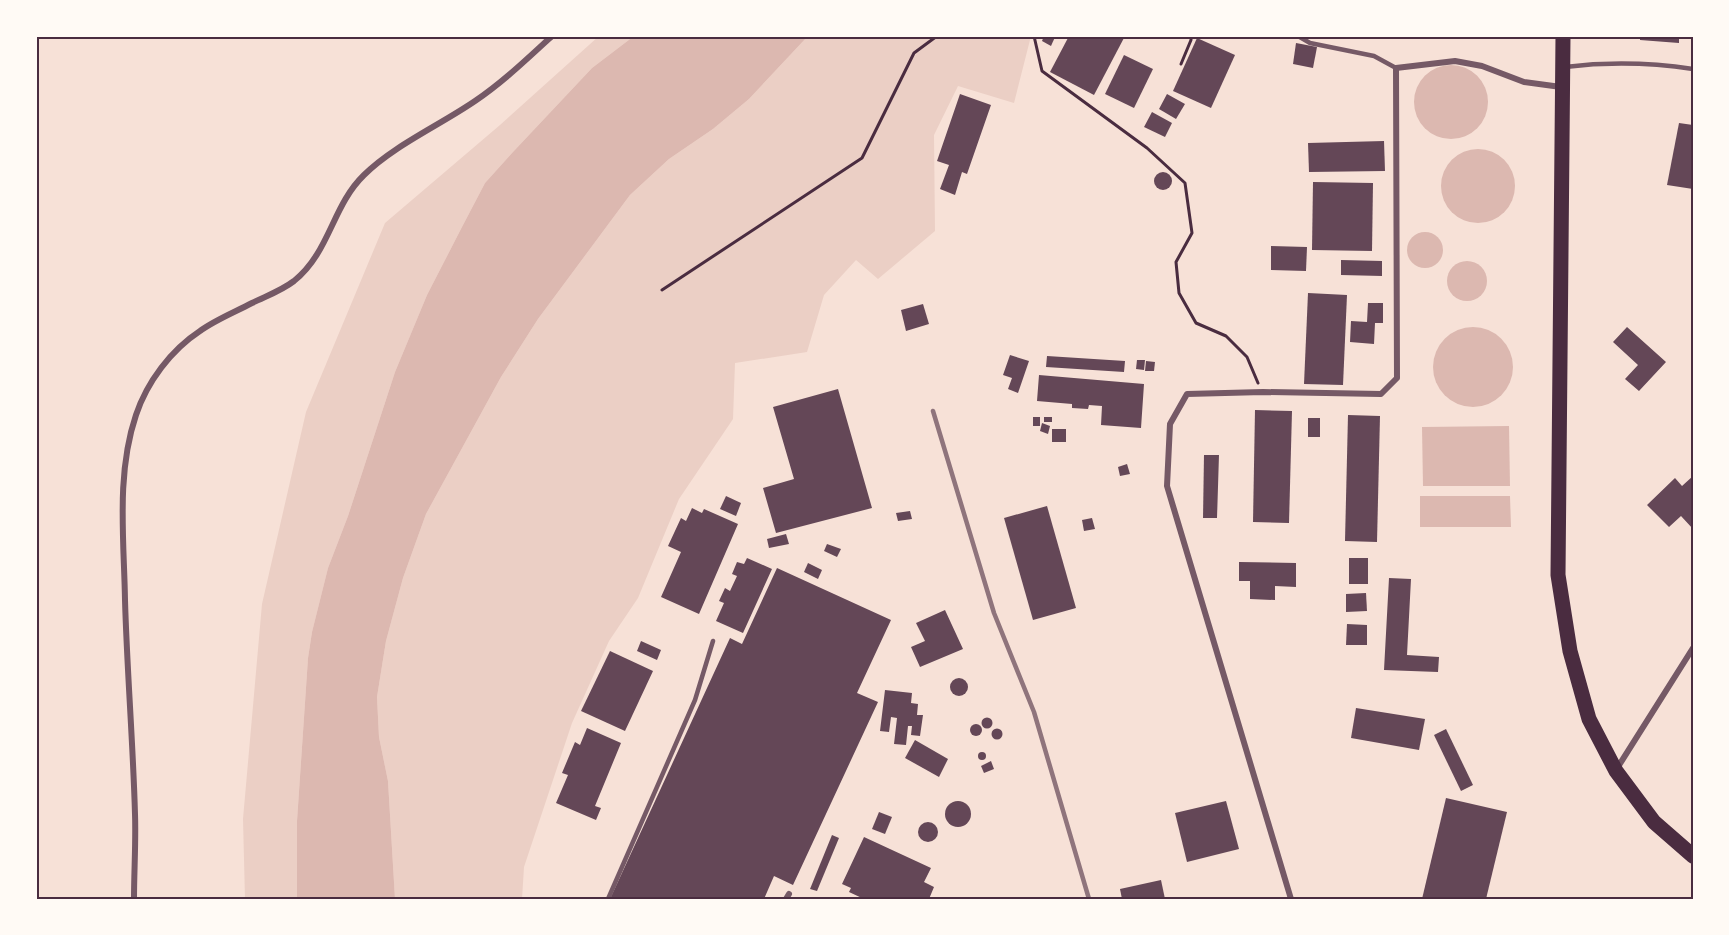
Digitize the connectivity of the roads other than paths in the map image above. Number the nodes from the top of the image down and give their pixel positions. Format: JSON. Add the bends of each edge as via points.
{"nodes":[{"id":1,"x":552,"y":36,"type":"edge"},
{"id":2,"x":1298,"y":36,"type":"edge"},
{"id":3,"x":1563,"y":36,"type":"edge"},
{"id":4,"x":1396,"y":68,"type":"junction"},
{"id":5,"x":1563,"y":68,"type":"junction"},
{"id":6,"x":1693,"y":69,"type":"edge"},
{"id":7,"x":1562,"y":87,"type":"junction"},
{"id":8,"x":713,"y":641,"type":"dead end"},
{"id":9,"x":1693,"y":648,"type":"edge"},
{"id":10,"x":1616,"y":771,"type":"junction"},
{"id":11,"x":1693,"y":856,"type":"edge"},
{"id":12,"x":134,"y":899,"type":"edge"},
{"id":13,"x":608,"y":899,"type":"edge"},
{"id":14,"x":1291,"y":899,"type":"edge"}],
"edges":[{"from":1,"to":12,"type":"street","via":[[476,100],[375,165],[351,189],[325,244],[309,266],[279,292],[201,330],[177,349],[144,396],[126,460],[122,497],[135,814]]},
{"from":2,"to":4,"type":"lane","via":[[1310,43],[1374,56]]},
{"from":3,"to":5,"type":"main road"},
{"from":4,"to":7,"type":"street","via":[[1455,61],[1482,66],[1524,82]]},
{"from":4,"to":14,"type":"street","via":[[1397,378],[1381,394],[1187,394],[1170,424],[1167,486]]},
{"from":5,"to":6,"type":"lane","via":[[1599,63]]},
{"from":5,"to":7,"type":"main road"},
{"from":7,"to":10,"type":"main road","via":[[1558,575],[1570,651],[1588,719]]},
{"from":8,"to":13,"type":"lane","via":[[695,700]]},
{"from":9,"to":10,"type":"street"},
{"from":10,"to":11,"type":"main road","via":[[1654,822]]}]}
